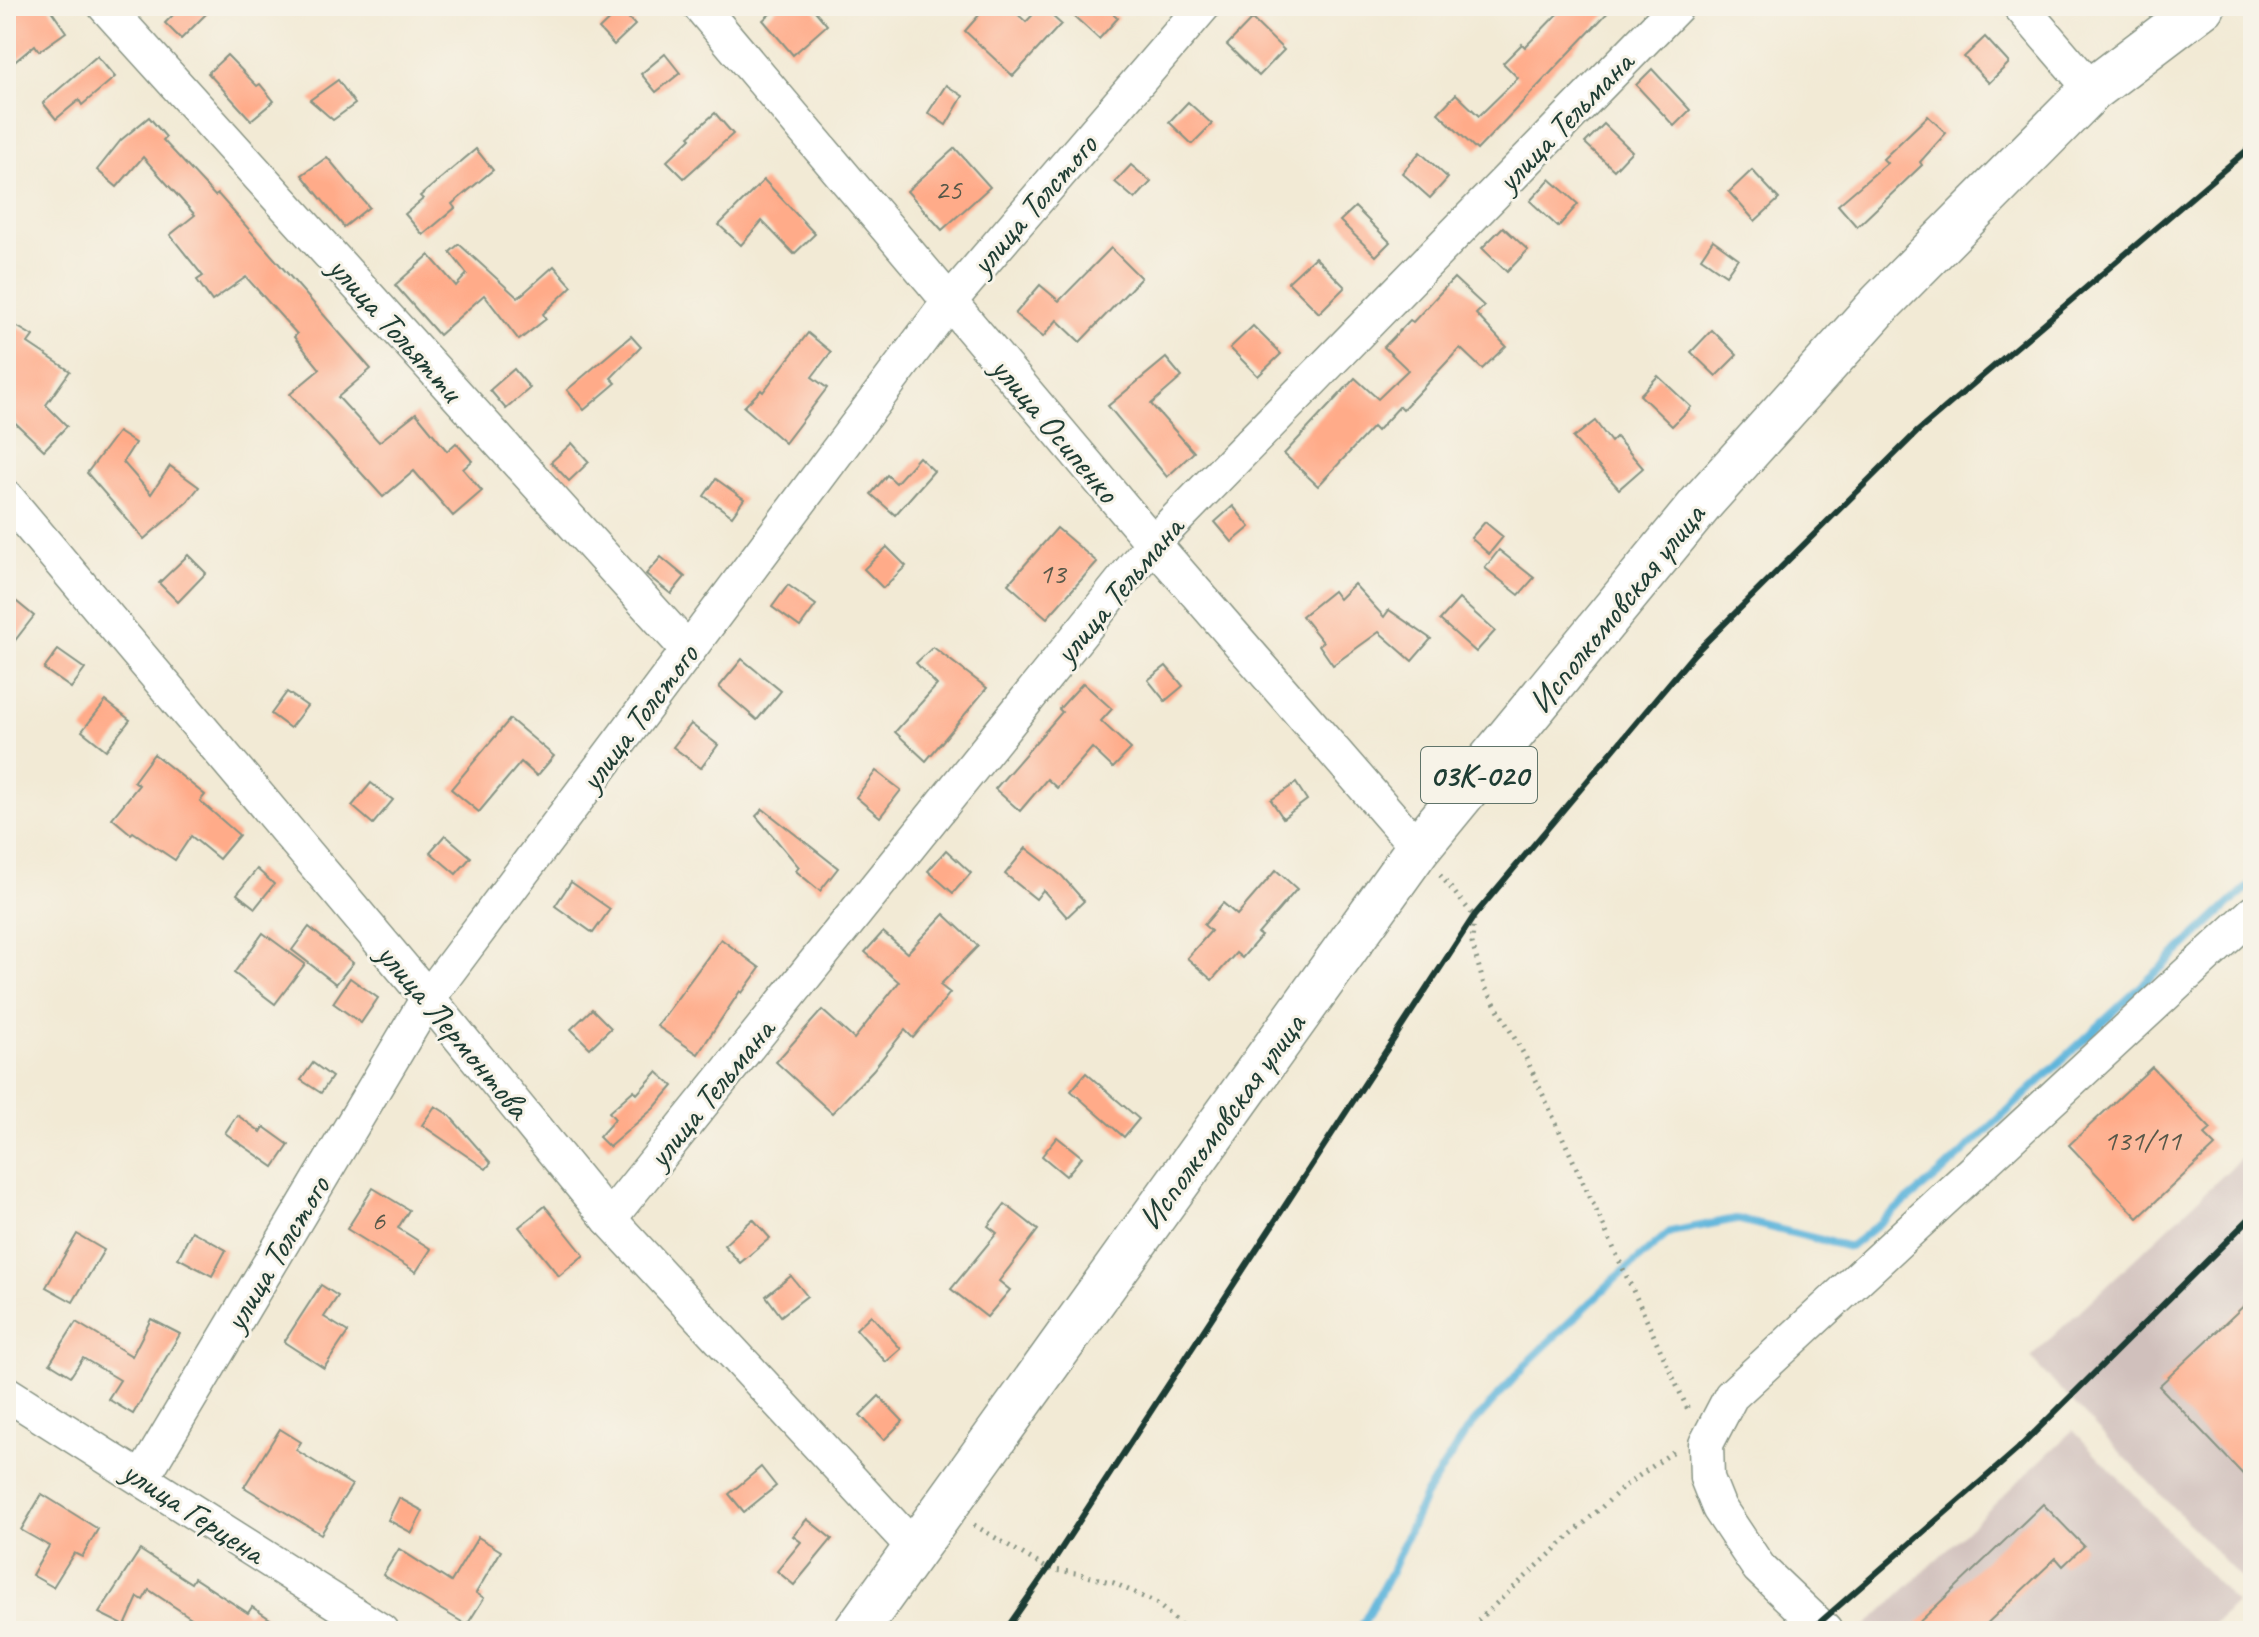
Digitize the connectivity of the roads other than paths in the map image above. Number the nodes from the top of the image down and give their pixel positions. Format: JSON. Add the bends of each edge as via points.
{"nodes":[{"id":1,"x":105,"y":6,"type":"edge"},
{"id":2,"x":700,"y":6,"type":"edge"},
{"id":3,"x":1203,"y":6,"type":"edge"},
{"id":4,"x":1677,"y":6,"type":"edge"},
{"id":5,"x":2020,"y":6,"type":"edge"},
{"id":6,"x":2203,"y":6,"type":"edge"},
{"id":7,"x":2092,"y":90,"type":"junction"},
{"id":8,"x":949,"y":302,"type":"junction"},
{"id":9,"x":6,"y":497,"type":"edge"},
{"id":10,"x":1153,"y":543,"type":"junction"},
{"id":11,"x":688,"y":650,"type":"junction"},
{"id":12,"x":1418,"y":848,"type":"junction"},
{"id":13,"x":2253,"y":913,"type":"edge"},
{"id":14,"x":428,"y":998,"type":"junction"},
{"id":15,"x":609,"y":1219,"type":"junction"},
{"id":16,"x":6,"y":1393,"type":"edge"},
{"id":17,"x":142,"y":1478,"type":"junction"},
{"id":18,"x":916,"y":1550,"type":"junction"},
{"id":19,"x":1821,"y":1627,"type":"edge"},
{"id":20,"x":381,"y":1631,"type":"edge"},
{"id":21,"x":856,"y":1631,"type":"edge"}],
"edges":[{"from":1,"to":11,"type":"street","name":"улица Тольятти"},
{"from":2,"to":8,"type":"street","name":"улица Осипенко"},
{"from":3,"to":8,"type":"street","name":"улица Толстого"},
{"from":4,"to":10,"type":"street","name":"улица Тельмана"},
{"from":5,"to":7,"type":"street"},
{"from":6,"to":7,"type":"main road","name":"Исполкомовская улица","number":"03К-020"},
{"from":7,"to":12,"type":"main road","name":"Исполкомовская улица","number":"03К-020","via":[[1881,303],[1704,500]]},
{"from":8,"to":10,"type":"street","name":"улица Осипенко"},
{"from":8,"to":11,"type":"street","name":"улица Толстого"},
{"from":9,"to":14,"type":"street","name":"улица Лермонтова"},
{"from":10,"to":12,"type":"street","name":"улица Осипенко"},
{"from":10,"to":15,"type":"street","name":"улица Тельмана"},
{"from":11,"to":14,"type":"street","name":"улица Толстого"},
{"from":12,"to":18,"type":"main road","name":"Исполкомовская улица","number":"03К-020"},
{"from":13,"to":19,"type":"street","via":[[1731,1396],[1706,1444],[1707,1478],[1719,1508],[1759,1568]]},
{"from":14,"to":15,"type":"street","name":"улица Лермонтова"},
{"from":14,"to":17,"type":"street","name":"улица Толстого"},
{"from":15,"to":18,"type":"street","name":"улица Лермонтова"},
{"from":16,"to":17,"type":"street","name":"улица Герцена"},
{"from":17,"to":20,"type":"street","name":"улица Герцена"},
{"from":18,"to":21,"type":"main road","name":"Исполкомовская улица","number":"03К-020"}]}
